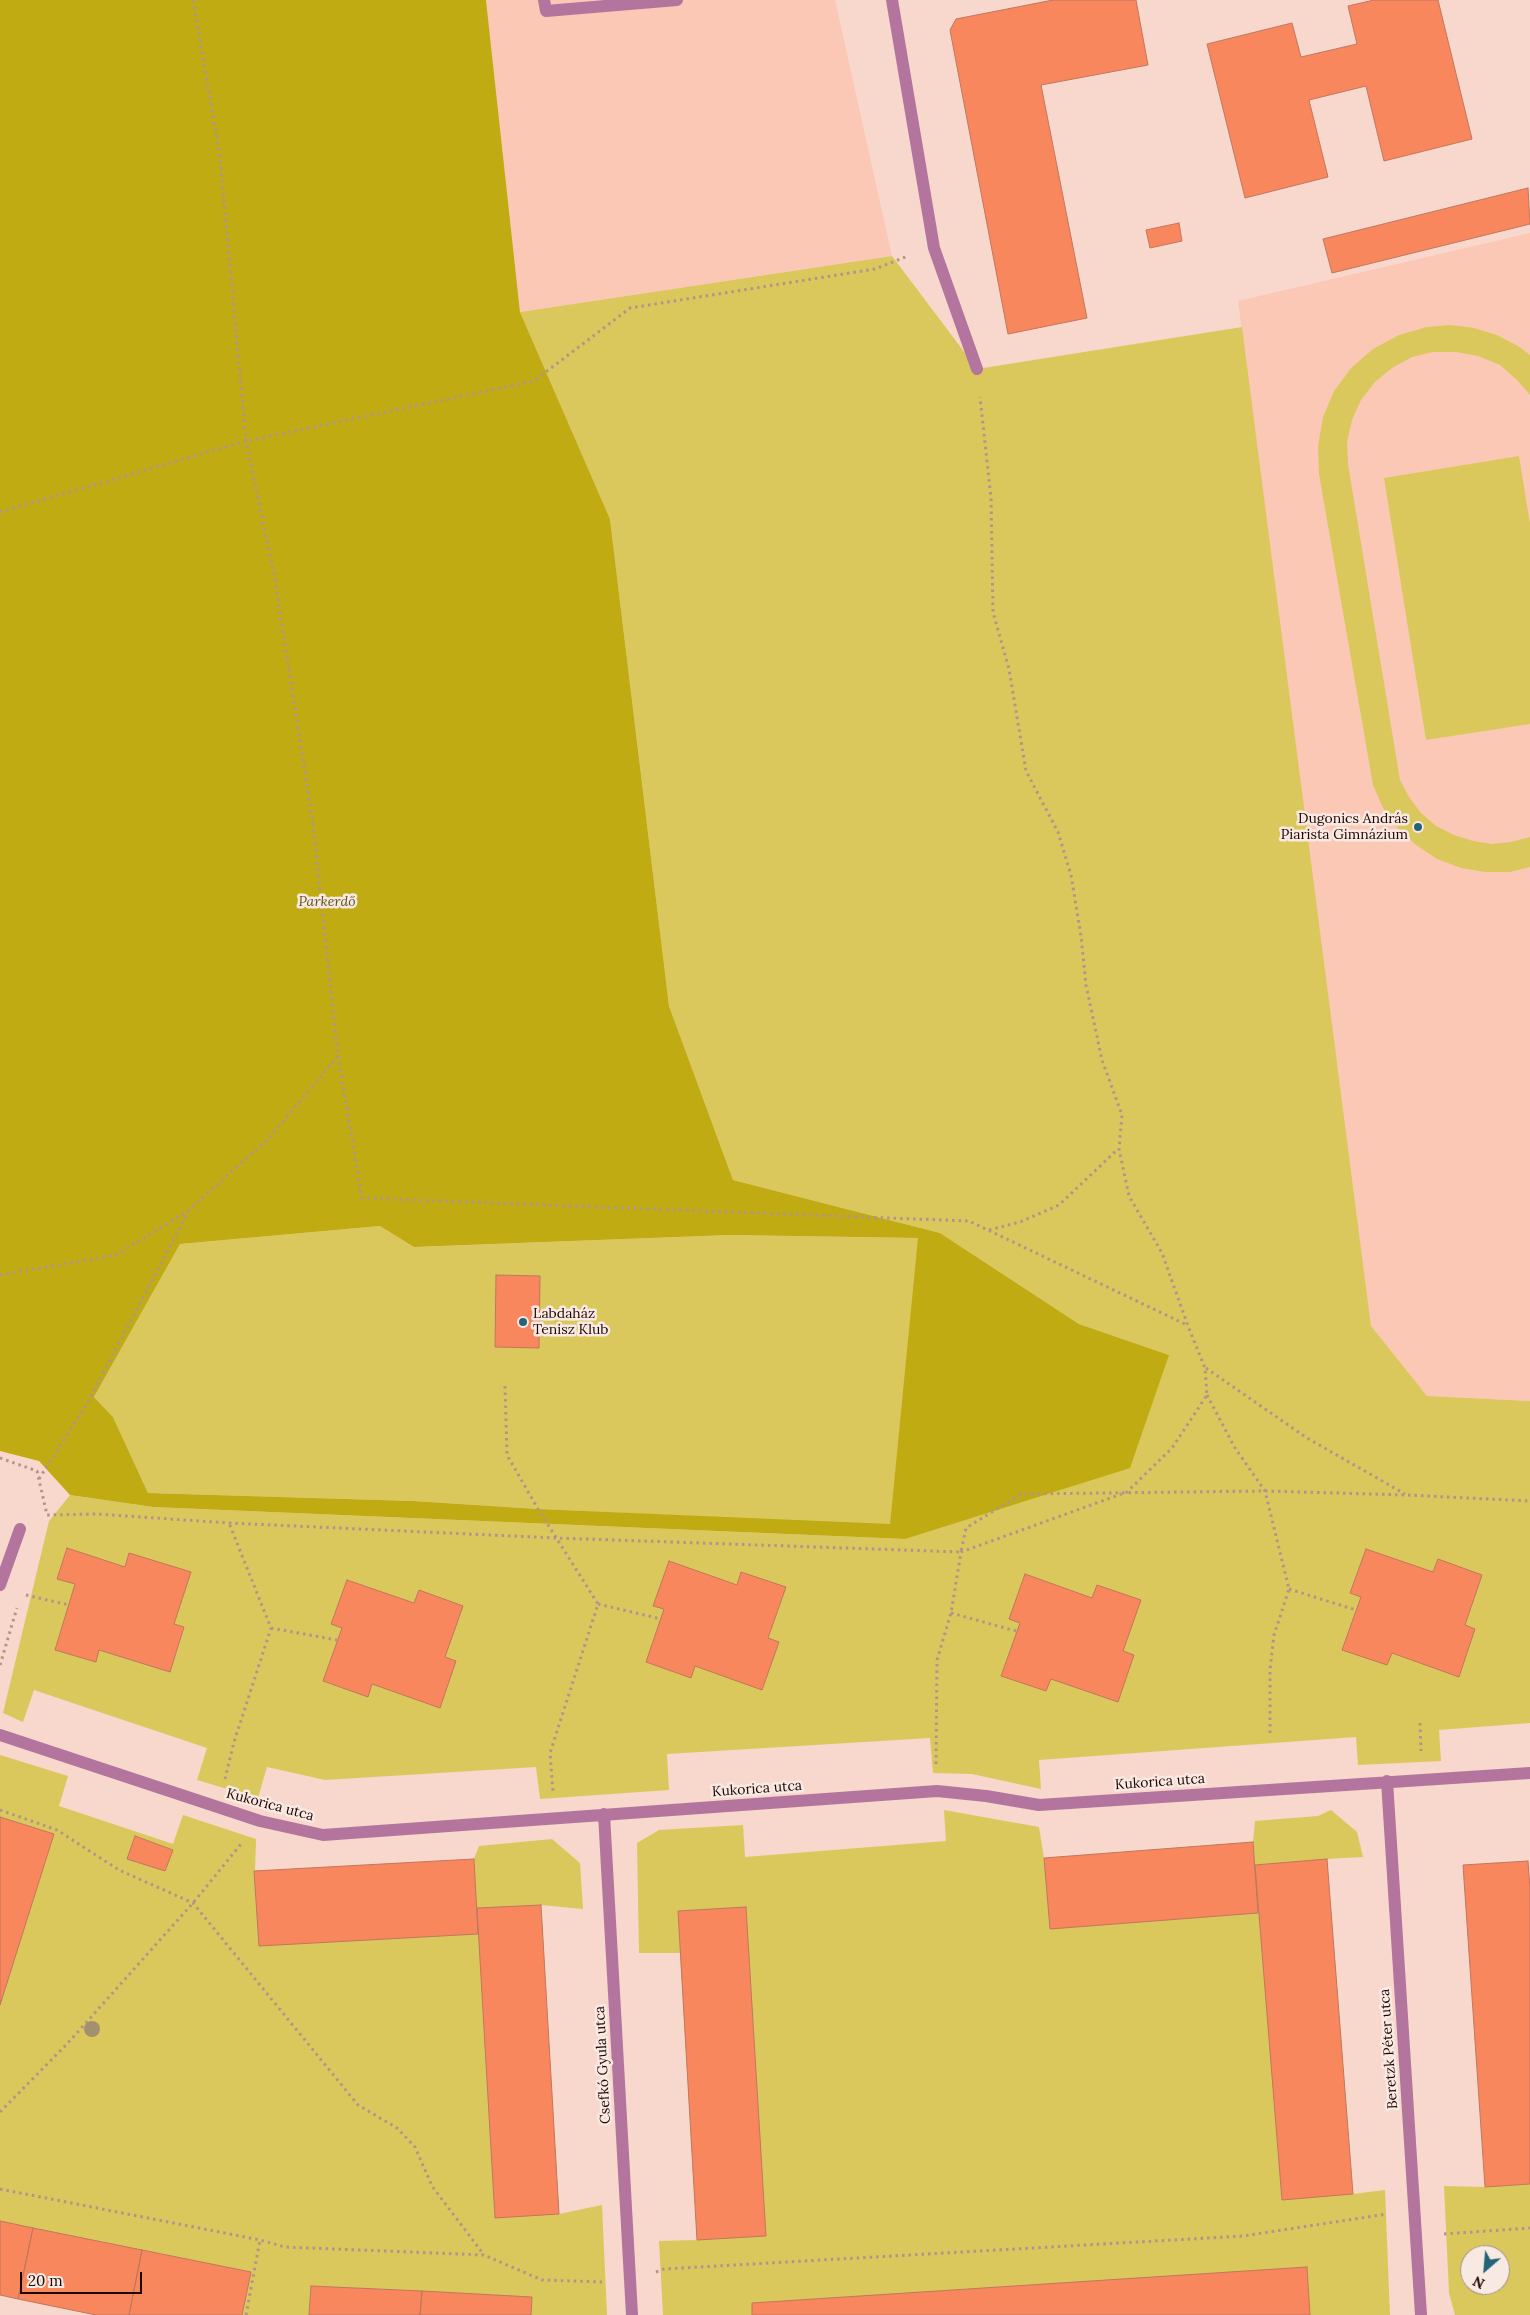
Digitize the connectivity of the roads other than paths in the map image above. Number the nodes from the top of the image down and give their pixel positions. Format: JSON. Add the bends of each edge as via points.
{"nodes":[{"id":1,"x":544,"y":0,"type":"edge"},
{"id":2,"x":677,"y":0,"type":"edge"},
{"id":3,"x":892,"y":0,"type":"edge"},
{"id":4,"x":977,"y":369,"type":"road end"},
{"id":5,"x":20,"y":1529,"type":"dead end"},
{"id":6,"x":0,"y":1585,"type":"edge"},
{"id":7,"x":0,"y":1734,"type":"edge"},
{"id":8,"x":1530,"y":1773,"type":"edge"},
{"id":9,"x":1387,"y":1781,"type":"junction"},
{"id":10,"x":604,"y":1814,"type":"junction"},
{"id":11,"x":632,"y":2315,"type":"edge"},
{"id":12,"x":1421,"y":2315,"type":"edge"}],
"edges":[{"from":1,"to":2,"type":"street","via":[[546,11]]},
{"from":3,"to":4,"type":"street","via":[[934,248]]},
{"from":5,"to":6,"type":"street"},
{"from":7,"to":10,"type":"street","name":"Kukorica utca","via":[[260,1821],[324,1835]]},
{"from":8,"to":9,"type":"street","name":"Kukorica utca"},
{"from":9,"to":10,"type":"street","name":"Kukorica utca","via":[[1039,1805],[937,1792]]},
{"from":9,"to":12,"type":"street","name":"Beretzk Péter utca"},
{"from":10,"to":11,"type":"street","name":"Csefkó Gyula utca"}]}
